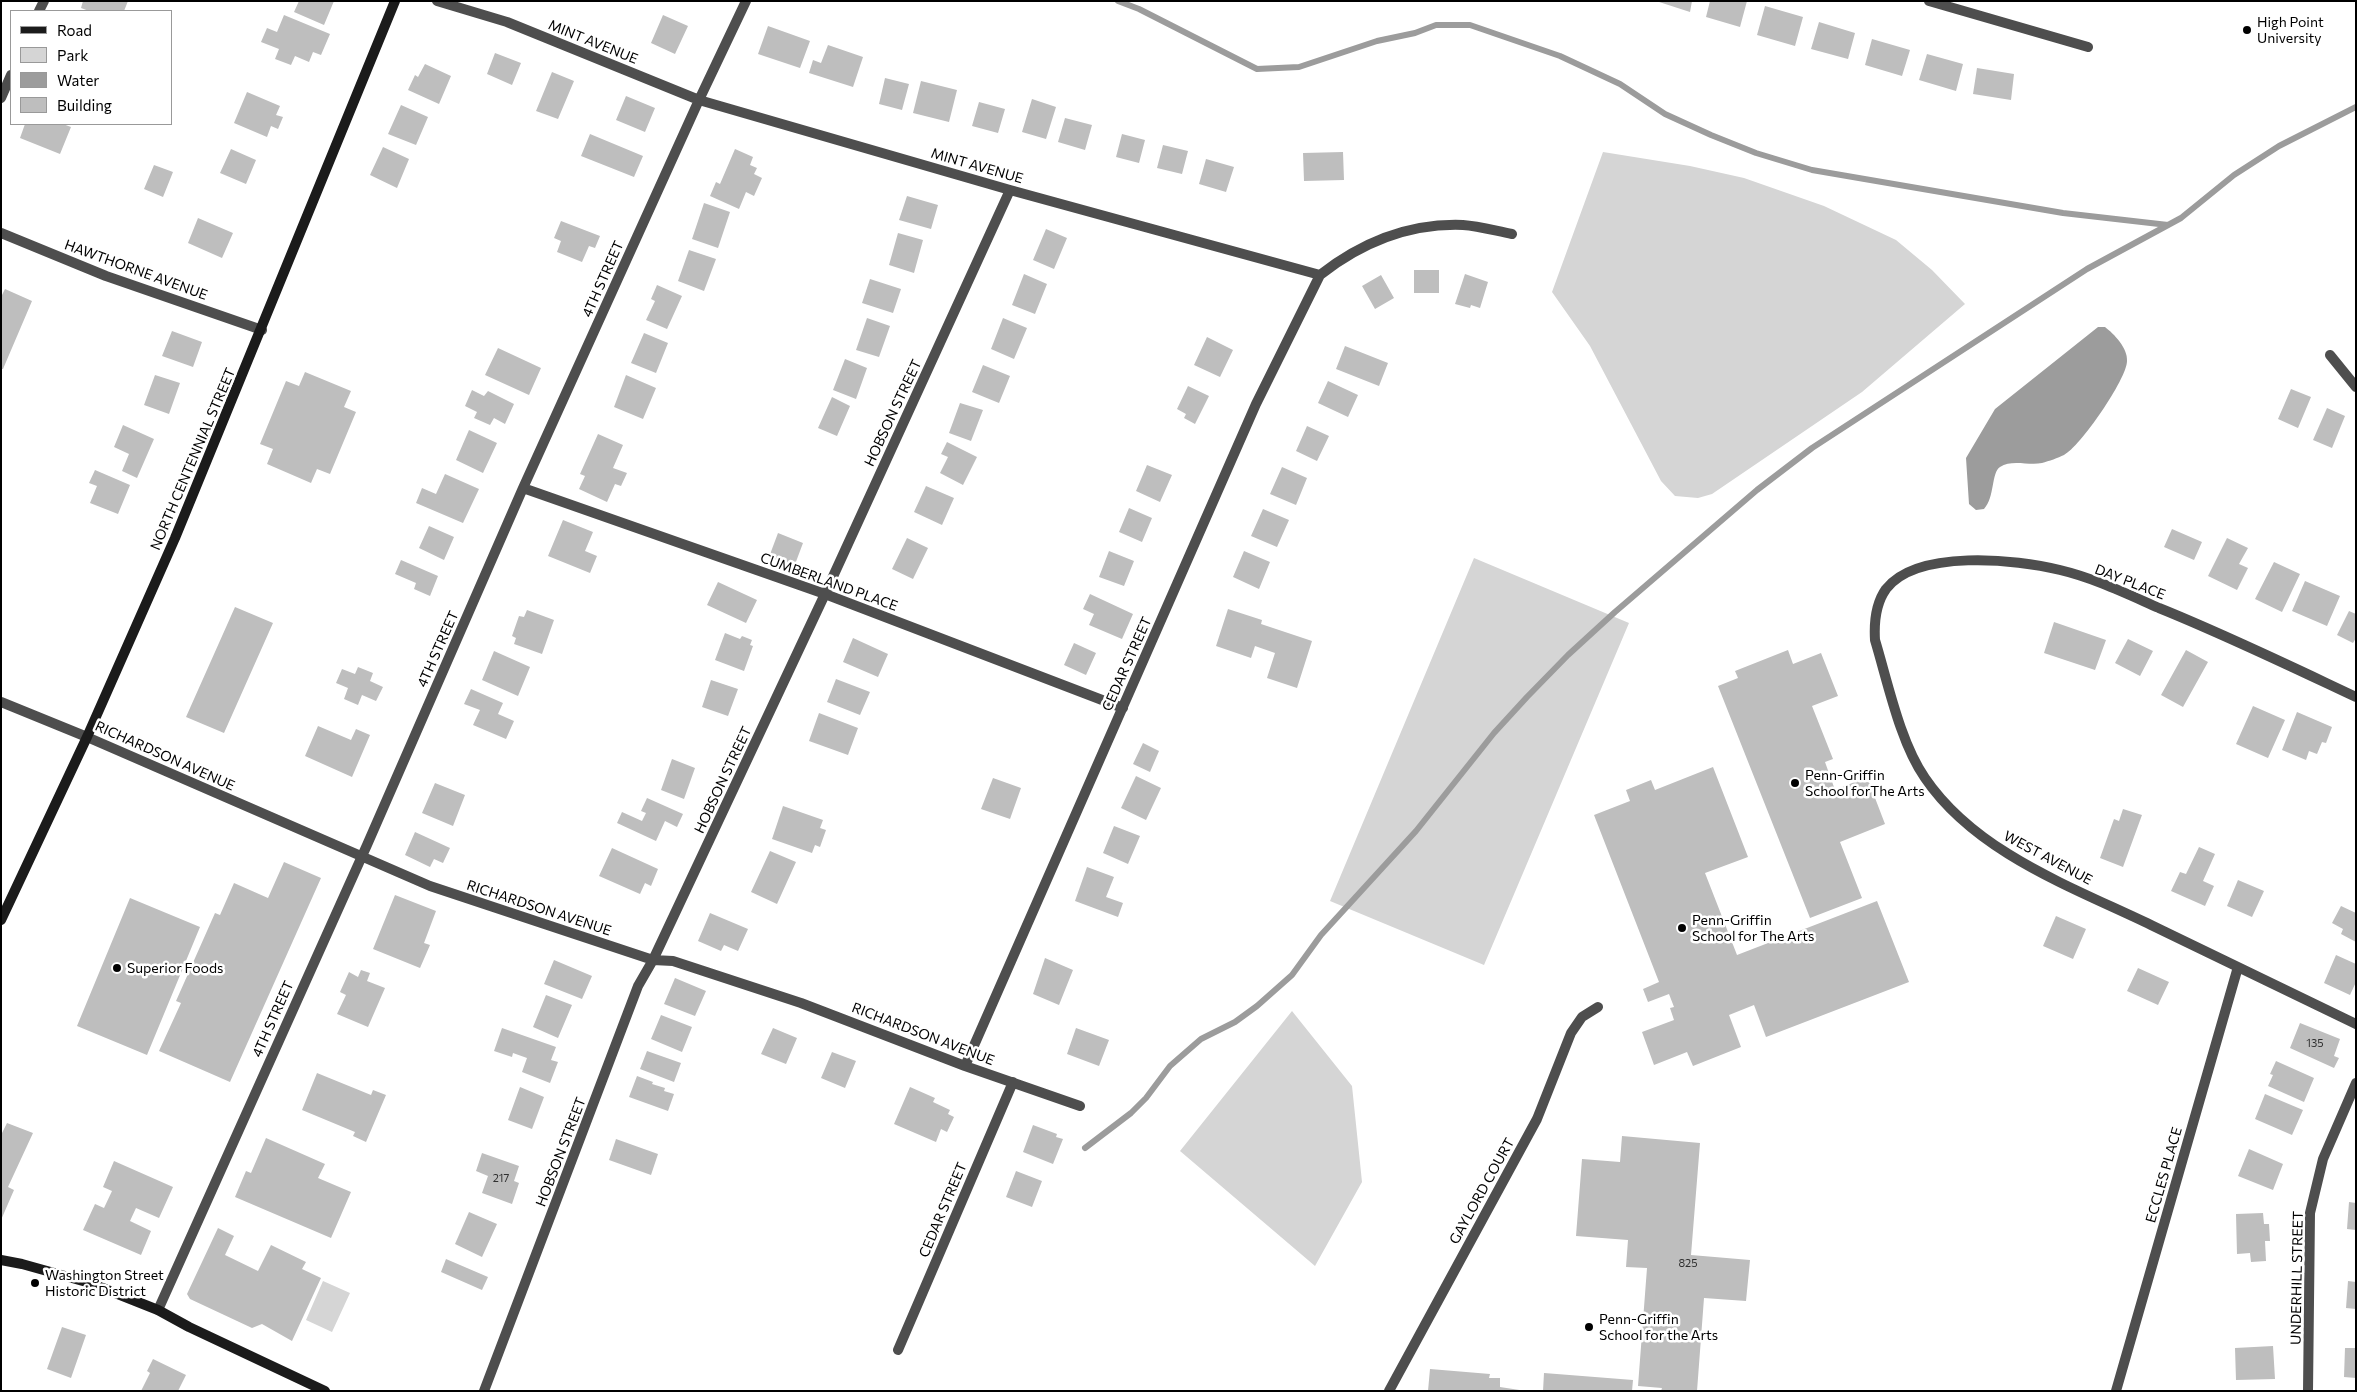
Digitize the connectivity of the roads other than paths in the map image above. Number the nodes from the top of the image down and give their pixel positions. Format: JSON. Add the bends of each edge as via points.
{"nodes":[{"id":1,"x":395,"y":1,"type":"edge"},
{"id":2,"x":437,"y":1,"type":"edge"},
{"id":3,"x":746,"y":1,"type":"edge"},
{"id":4,"x":1929,"y":1,"type":"edge"},
{"id":5,"x":2088,"y":47,"type":"dead end"},
{"id":6,"x":10,"y":77,"type":"edge"},
{"id":7,"x":1,"y":98,"type":"edge"},
{"id":8,"x":699,"y":100,"type":"junction"},
{"id":9,"x":1010,"y":190,"type":"junction"},
{"id":10,"x":1,"y":232,"type":"edge"},
{"id":11,"x":1512,"y":234,"type":"dead end"},
{"id":12,"x":1320,"y":275,"type":"junction"},
{"id":13,"x":262,"y":330,"type":"junction"},
{"id":14,"x":2330,"y":355,"type":"dead end"},
{"id":15,"x":2356,"y":387,"type":"edge"},
{"id":16,"x":524,"y":488,"type":"junction"},
{"id":17,"x":1885,"y":590,"type":"joint"},
{"id":18,"x":825,"y":594,"type":"junction"},
{"id":19,"x":2356,"y":697,"type":"edge"},
{"id":20,"x":1,"y":702,"type":"edge"},
{"id":21,"x":1122,"y":708,"type":"junction"},
{"id":22,"x":87,"y":737,"type":"junction"},
{"id":23,"x":361,"y":857,"type":"junction"},
{"id":24,"x":1,"y":920,"type":"edge"},
{"id":25,"x":653,"y":960,"type":"junction"},
{"id":26,"x":2238,"y":967,"type":"junction"},
{"id":27,"x":1598,"y":1007,"type":"dead end"},
{"id":28,"x":2356,"y":1024,"type":"edge"},
{"id":29,"x":965,"y":1066,"type":"junction"},
{"id":30,"x":1013,"y":1082,"type":"junction"},
{"id":31,"x":2356,"y":1083,"type":"edge"},
{"id":32,"x":1080,"y":1106,"type":"dead end"},
{"id":33,"x":1,"y":1260,"type":"edge"},
{"id":34,"x":158,"y":1310,"type":"junction"},
{"id":35,"x":898,"y":1350,"type":"dead end"},
{"id":36,"x":325,"y":1391,"type":"edge"},
{"id":37,"x":484,"y":1391,"type":"edge"},
{"id":38,"x":1389,"y":1391,"type":"edge"},
{"id":39,"x":2116,"y":1391,"type":"edge"},
{"id":40,"x":2308,"y":1391,"type":"edge"}],
"edges":[{"from":1,"to":13,"type":"main road","name":"NORTH CENTENNIAL STREET"},
{"from":2,"to":8,"type":"street","name":"MINT AVENUE","via":[[507,22]]},
{"from":3,"to":8,"type":"street","name":"4TH STREET"},
{"from":4,"to":5,"type":"street"},
{"from":6,"to":7,"type":"street"},
{"from":8,"to":9,"type":"street","name":"MINT AVENUE"},
{"from":8,"to":16,"type":"street","name":"4TH STREET"},
{"from":9,"to":12,"type":"street","name":"MINT AVENUE"},
{"from":9,"to":18,"type":"street","name":"HOBSON STREET"},
{"from":10,"to":13,"type":"street","name":"HAWTHORNE AVENUE","via":[[106,276]]},
{"from":11,"to":12,"type":"street","via":[[1464,225],[1410,229],[1364,245]]},
{"from":12,"to":21,"type":"street","name":"CEDAR STREET","via":[[1256,404]]},
{"from":13,"to":22,"type":"main road","name":"NORTH CENTENNIAL STREET","via":[[176,538]]},
{"from":14,"to":15,"type":"street"},
{"from":16,"to":18,"type":"street","name":"CUMBERLAND PLACE"},
{"from":16,"to":23,"type":"street","name":"4TH STREET"},
{"from":17,"to":19,"type":"street","name":"DAY PLACE","via":[[1899,577],[1923,566],[1978,559],[2060,570],[2214,631]]},
{"from":17,"to":26,"type":"street","name":"WEST AVENUE","via":[[1874,620],[1875,640],[1911,756],[1954,814],[1995,847]]},
{"from":18,"to":21,"type":"street","name":"CUMBERLAND PLACE"},
{"from":18,"to":25,"type":"street","name":"HOBSON STREET"},
{"from":20,"to":22,"type":"street","name":"RICHARDSON AVENUE"},
{"from":21,"to":29,"type":"street","name":"CEDAR STREET"},
{"from":22,"to":23,"type":"street","name":"RICHARDSON AVENUE"},
{"from":22,"to":24,"type":"main road","name":"NORTH CENTENNIAL STREET"},
{"from":23,"to":25,"type":"street","name":"RICHARDSON AVENUE","via":[[430,886]]},
{"from":23,"to":34,"type":"street","name":"4TH STREET"},
{"from":25,"to":29,"type":"street","name":"RICHARDSON AVENUE","via":[[673,961],[801,1003]]},
{"from":25,"to":37,"type":"street","name":"HOBSON STREET","via":[[638,986]]},
{"from":26,"to":28,"type":"street","name":"WEST AVENUE"},
{"from":26,"to":39,"type":"street","name":"ECCLES PLACE"},
{"from":27,"to":38,"type":"street","name":"GAYLORD COURT","via":[[1582,1017],[1571,1033],[1537,1119]]},
{"from":29,"to":30,"type":"street","name":"RICHARDSON AVENUE"},
{"from":30,"to":32,"type":"street","name":"RICHARDSON AVENUE"},
{"from":30,"to":35,"type":"street","name":"CEDAR STREET"},
{"from":31,"to":40,"type":"street","name":"UNDERHILL STREET","via":[[2323,1159],[2310,1213]]},
{"from":33,"to":34,"type":"main road","via":[[90,1283]]},
{"from":34,"to":36,"type":"main road"}]}
